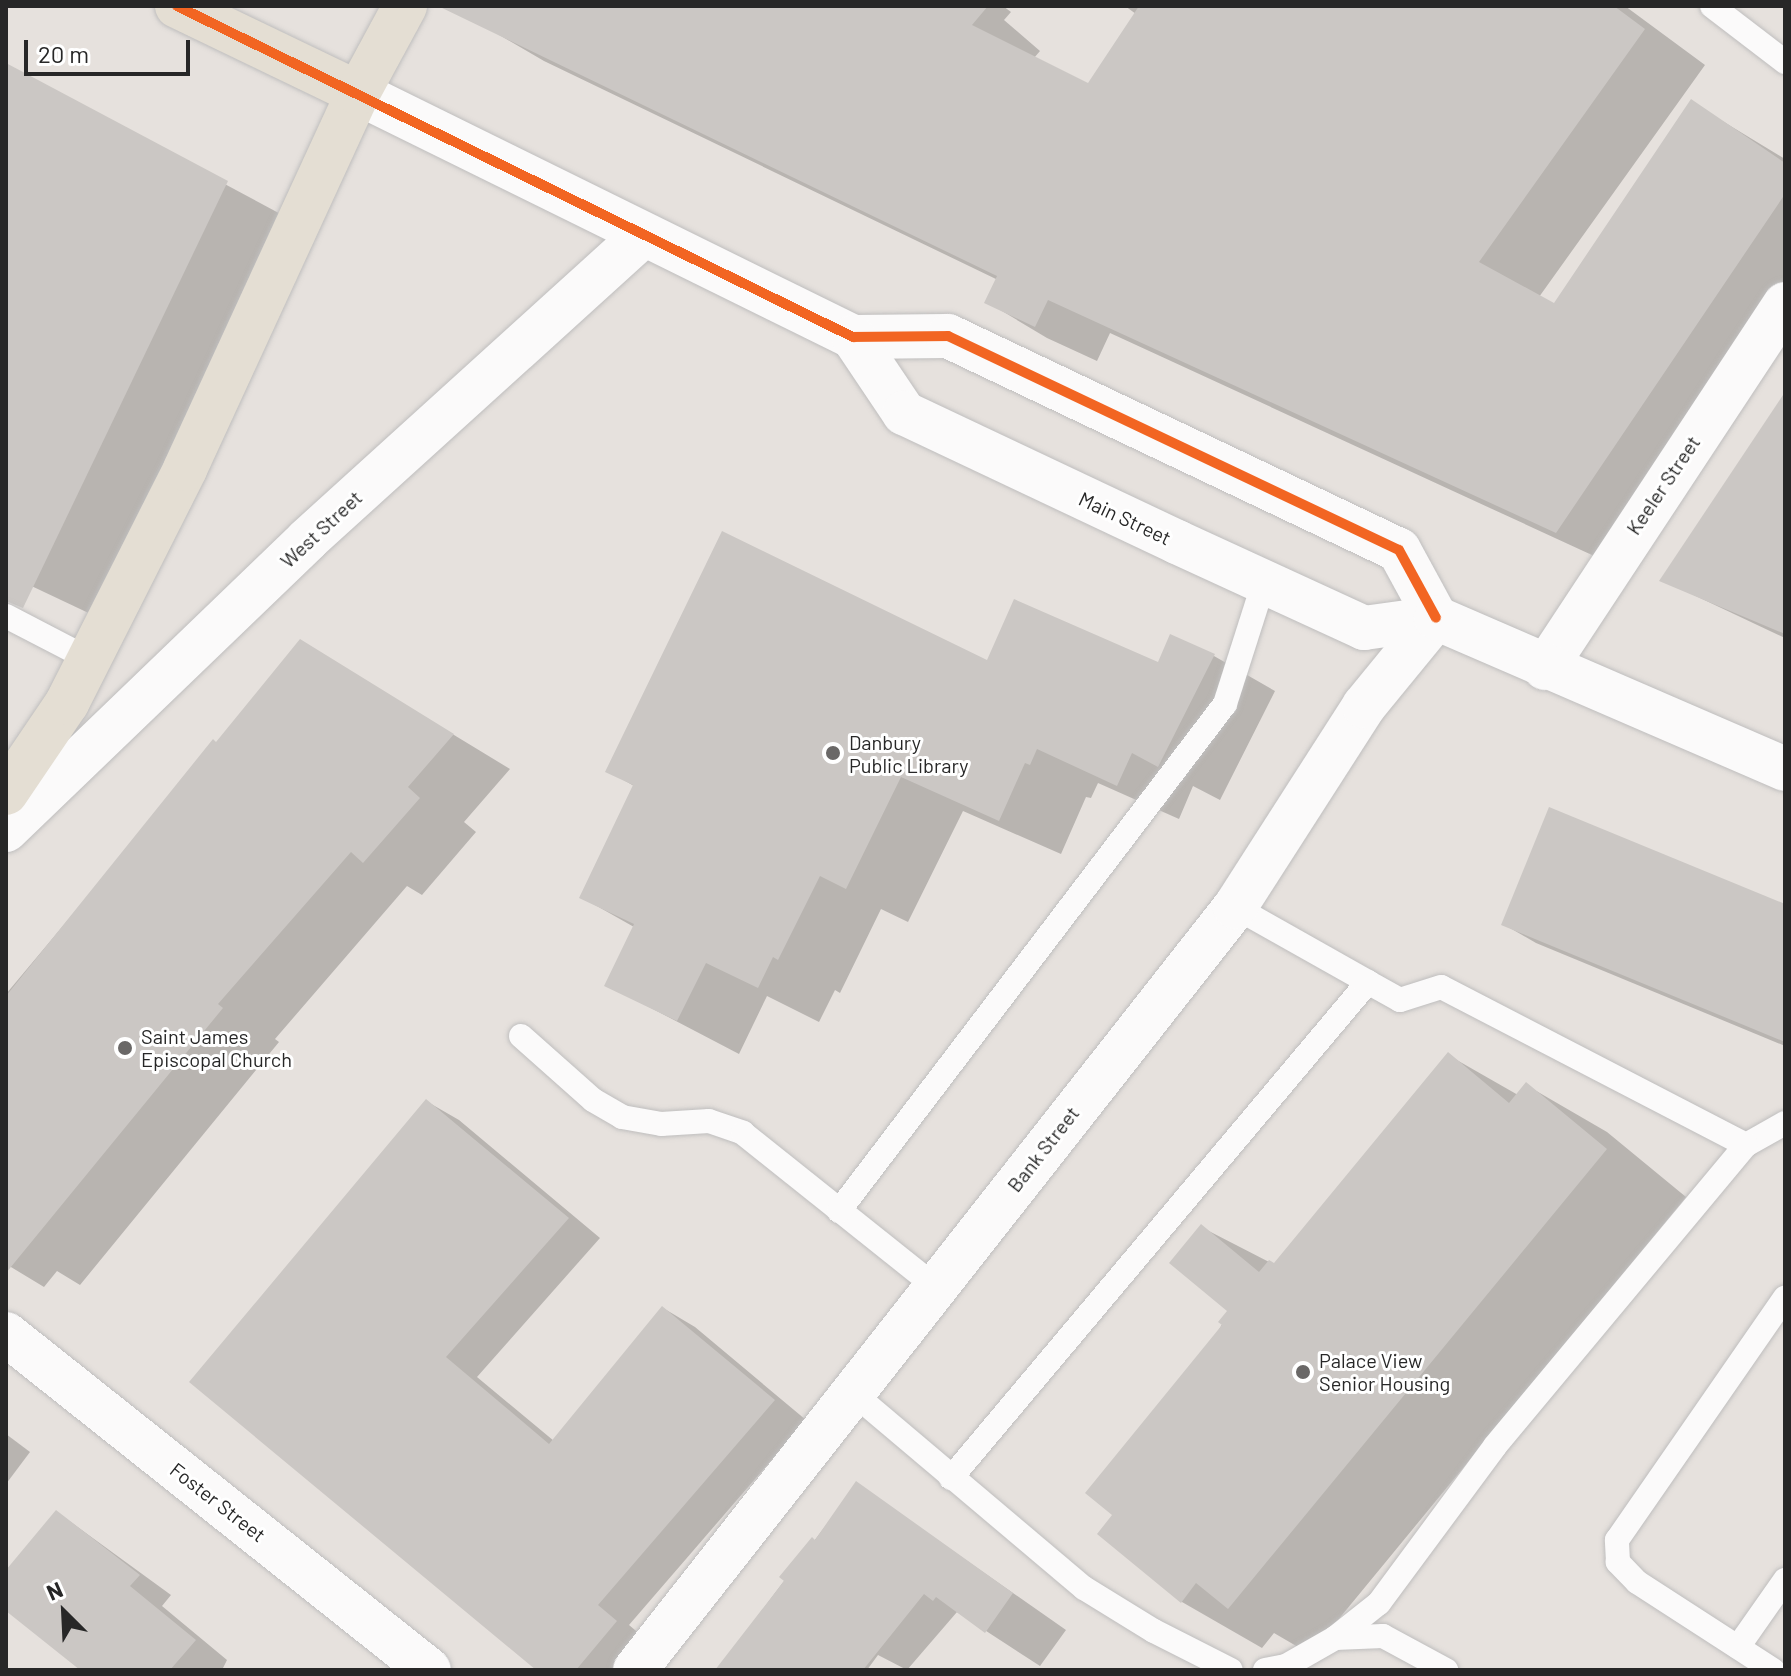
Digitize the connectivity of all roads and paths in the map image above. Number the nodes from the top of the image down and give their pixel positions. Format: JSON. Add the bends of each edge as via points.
{"nodes":[{"id":1,"x":177,"y":6,"type":"edge"},
{"id":2,"x":405,"y":6,"type":"edge"},
{"id":3,"x":1712,"y":6,"type":"edge"},
{"id":4,"x":1785,"y":62,"type":"edge"},
{"id":5,"x":358,"y":93,"type":"junction"},
{"id":6,"x":643,"y":235,"type":"junction"},
{"id":7,"x":1785,"y":304,"type":"edge"},
{"id":8,"x":853,"y":337,"type":"junction"},
{"id":9,"x":1264,"y":582,"type":"junction"},
{"id":10,"x":6,"y":616,"type":"edge"},
{"id":11,"x":1436,"y":618,"type":"junction"},
{"id":12,"x":89,"y":659,"type":"junction"},
{"id":13,"x":1545,"y":668,"type":"junction"},
{"id":14,"x":1785,"y":769,"type":"edge"},
{"id":15,"x":6,"y":793,"type":"edge"},
{"id":16,"x":6,"y":830,"type":"edge"},
{"id":17,"x":1235,"y":907,"type":"junction"},
{"id":18,"x":1368,"y":982,"type":"junction"},
{"id":19,"x":521,"y":1036,"type":"dead end"},
{"id":20,"x":1785,"y":1123,"type":"edge"},
{"id":21,"x":1746,"y":1145,"type":"junction"},
{"id":22,"x":839,"y":1211,"type":"junction"},
{"id":23,"x":936,"y":1287,"type":"junction"},
{"id":24,"x":1785,"y":1297,"type":"edge"},
{"id":25,"x":6,"y":1334,"type":"edge"},
{"id":26,"x":853,"y":1393,"type":"junction"},
{"id":27,"x":951,"y":1478,"type":"junction"},
{"id":28,"x":1785,"y":1580,"type":"edge"},
{"id":29,"x":1335,"y":1638,"type":"junction"},
{"id":30,"x":1738,"y":1647,"type":"junction"},
{"id":31,"x":429,"y":1670,"type":"edge"},
{"id":32,"x":635,"y":1670,"type":"edge"},
{"id":33,"x":1231,"y":1670,"type":"edge"},
{"id":34,"x":1265,"y":1670,"type":"edge"},
{"id":35,"x":1446,"y":1670,"type":"edge"},
{"id":36,"x":1773,"y":1670,"type":"edge"}],
"edges":[{"from":1,"to":5,"type":"main road"},
{"from":2,"to":5,"type":"main road"},
{"from":3,"to":4,"type":"lane"},
{"from":5,"to":6,"type":"street"},
{"from":5,"to":12,"type":"main road","via":[[185,469]]},
{"from":6,"to":8,"type":"street"},
{"from":6,"to":16,"type":"street","name":"West Street","via":[[307,540]]},
{"from":7,"to":13,"type":"street","name":"Keeler Street"},
{"from":8,"to":9,"type":"street","name":"Main Street","via":[[904,413]]},
{"from":8,"to":11,"type":"street","via":[[948,336],[1399,550]]},
{"from":9,"to":11,"type":"street","name":"Main Street","via":[[1364,628]]},
{"from":9,"to":22,"type":"lane","via":[[1225,704]]},
{"from":10,"to":12,"type":"lane"},
{"from":11,"to":13,"type":"street"},
{"from":11,"to":17,"type":"street","name":"Bank Street","via":[[1364,706]]},
{"from":12,"to":15,"type":"main road","via":[[67,703]]},
{"from":13,"to":14,"type":"street"},
{"from":17,"to":18,"type":"lane"},
{"from":17,"to":23,"type":"street","name":"Bank Street"},
{"from":18,"to":21,"type":"lane","via":[[1400,1000],[1441,987]]},
{"from":18,"to":27,"type":"lane"},
{"from":19,"to":22,"type":"lane","via":[[593,1100],[622,1117],[661,1124],[709,1121],[743,1133]]},
{"from":20,"to":21,"type":"lane"},
{"from":21,"to":29,"type":"lane","via":[[1495,1446],[1379,1603]]},
{"from":22,"to":23,"type":"lane"},
{"from":23,"to":26,"type":"street","name":"Bank Street"},
{"from":24,"to":30,"type":"lane","via":[[1617,1540],[1618,1562],[1637,1582]]},
{"from":25,"to":31,"type":"street","name":"Foster Street"},
{"from":26,"to":27,"type":"lane"},
{"from":26,"to":32,"type":"street","name":"Bank Street"},
{"from":27,"to":33,"type":"lane","via":[[1084,1588]]},
{"from":28,"to":30,"type":"lane"},
{"from":29,"to":34,"type":"lane","via":[[1286,1666]]},
{"from":29,"to":35,"type":"lane","via":[[1383,1636]]},
{"from":30,"to":36,"type":"lane"}]}
